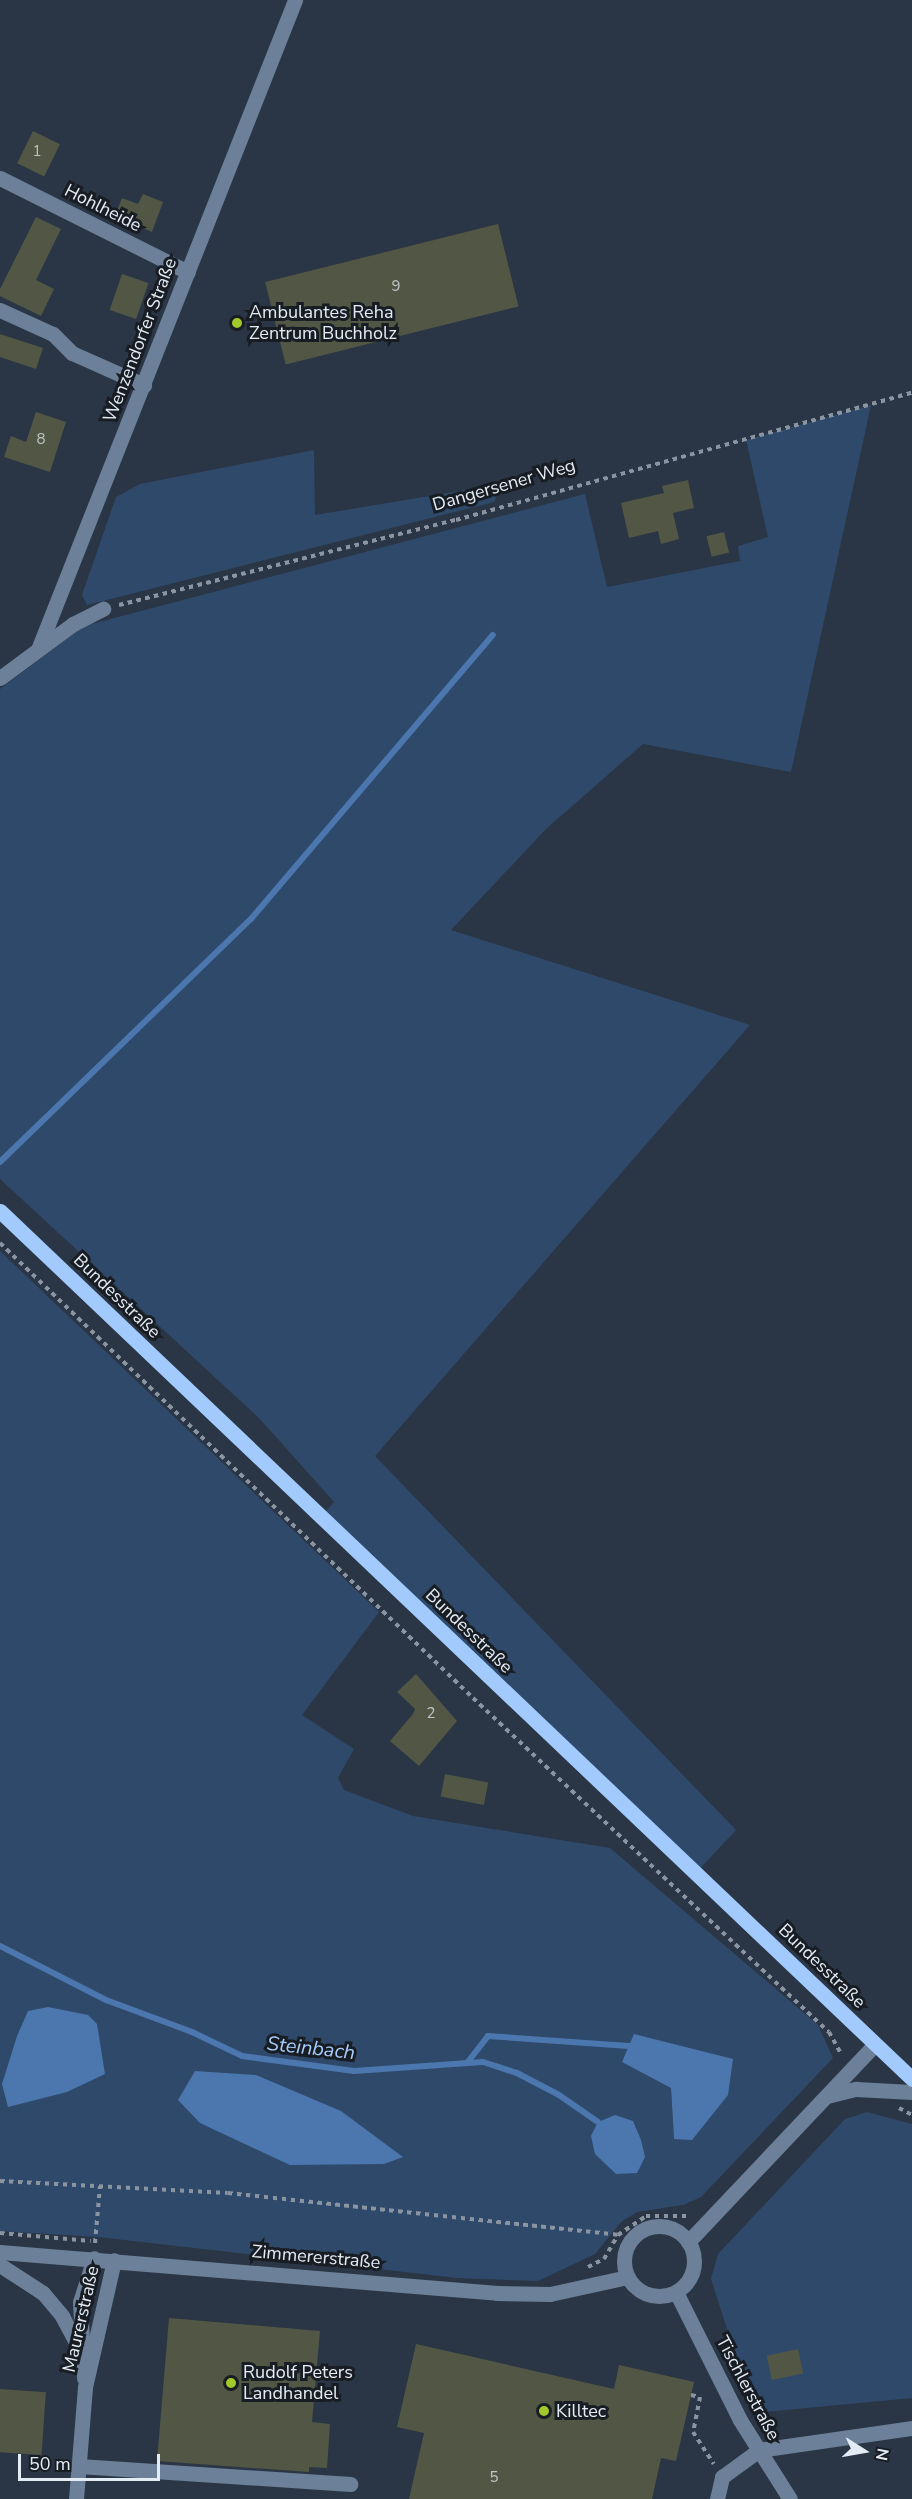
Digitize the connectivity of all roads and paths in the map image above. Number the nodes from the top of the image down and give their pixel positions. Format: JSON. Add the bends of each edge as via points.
{"nodes":[{"id":1,"x":295,"y":0,"type":"edge"},
{"id":2,"x":0,"y":178,"type":"edge"},
{"id":3,"x":188,"y":272,"type":"junction"},
{"id":4,"x":0,"y":309,"type":"edge"},
{"id":5,"x":144,"y":385,"type":"junction"},
{"id":6,"x":912,"y":393,"type":"edge"},
{"id":7,"x":110,"y":607,"type":"joint"},
{"id":8,"x":39,"y":647,"type":"junction"},
{"id":9,"x":0,"y":678,"type":"edge"},
{"id":10,"x":0,"y":1211,"type":"edge"},
{"id":11,"x":0,"y":1243,"type":"edge"},
{"id":12,"x":875,"y":2044,"type":"junction"},
{"id":13,"x":838,"y":2061,"type":"dead end"},
{"id":14,"x":912,"y":2079,"type":"edge"},
{"id":15,"x":912,"y":2092,"type":"edge"},
{"id":16,"x":827,"y":2096,"type":"junction"},
{"id":17,"x":0,"y":2181,"type":"edge"},
{"id":18,"x":100,"y":2186,"type":"junction"},
{"id":19,"x":699,"y":2208,"type":"dead end"},
{"id":20,"x":0,"y":2233,"type":"edge"},
{"id":21,"x":618,"y":2235,"type":"junction"},
{"id":22,"x":95,"y":2241,"type":"junction"},
{"id":23,"x":688,"y":2242,"type":"junction"},
{"id":24,"x":0,"y":2252,"type":"edge"},
{"id":25,"x":94,"y":2258,"type":"junction"},
{"id":26,"x":114,"y":2260,"type":"junction"},
{"id":27,"x":0,"y":2265,"type":"edge"},
{"id":28,"x":582,"y":2269,"type":"dead end"},
{"id":29,"x":627,"y":2277,"type":"junction"},
{"id":30,"x":676,"y":2292,"type":"junction"},
{"id":31,"x":80,"y":2350,"type":"junction"},
{"id":32,"x":85,"y":2387,"type":"junction"},
{"id":33,"x":691,"y":2395,"type":"dead end"},
{"id":34,"x":912,"y":2428,"type":"edge"},
{"id":35,"x":759,"y":2450,"type":"junction"},
{"id":36,"x":79,"y":2466,"type":"junction"},
{"id":37,"x":722,"y":2477,"type":"junction"},
{"id":38,"x":350,"y":2484,"type":"dead end"},
{"id":39,"x":76,"y":2499,"type":"edge"},
{"id":40,"x":717,"y":2499,"type":"edge"},
{"id":41,"x":790,"y":2499,"type":"edge"}],
"edges":[{"from":1,"to":3,"type":"street","name":"Wenzendorfer Straße"},
{"from":2,"to":3,"type":"street","name":"Hohlheide"},
{"from":3,"to":5,"type":"street","name":"Wenzendorfer Straße"},
{"from":4,"to":5,"type":"street","via":[[53,334],[72,353]]},
{"from":5,"to":8,"type":"street","name":"Wenzendorfer Straße"},
{"from":6,"to":7,"type":"path","name":"Dangersener Weg","via":[[456,520]]},
{"from":7,"to":8,"type":"street","via":[[73,624]]},
{"from":8,"to":9,"type":"street","name":"Wenzendorfer Straße"},
{"from":10,"to":12,"type":"main road","name":"Bundesstraße"},
{"from":11,"to":13,"type":"path","via":[[473,1698],[830,2032],[841,2054]]},
{"from":12,"to":14,"type":"main road","name":"Bundesstraße"},
{"from":12,"to":16,"type":"street"},
{"from":15,"to":16,"type":"street","via":[[856,2089]]},
{"from":16,"to":23,"type":"street"},
{"from":17,"to":18,"type":"path"},
{"from":18,"to":21,"type":"path","via":[[228,2193]]},
{"from":18,"to":22,"type":"path"},
{"from":19,"to":21,"type":"path","via":[[691,2217],[645,2216]]},
{"from":20,"to":22,"type":"path"},
{"from":21,"to":28,"type":"path","via":[[604,2259]]},
{"from":22,"to":25,"type":"path"},
{"from":23,"to":29,"type":"street","via":[[666,2227],[641,2231],[625,2252]]},
{"from":23,"to":30,"type":"street","via":[[693,2270],[686,2284]]},
{"from":24,"to":25,"type":"street","name":"Zimmererstraße"},
{"from":25,"to":26,"type":"street","name":"Zimmererstraße"},
{"from":25,"to":31,"type":"street","name":"Maurerstraße","via":[[80,2302]]},
{"from":26,"to":29,"type":"street","name":"Zimmererstraße","via":[[497,2293],[550,2294]]},
{"from":26,"to":32,"type":"street","name":"Maurerstraße"},
{"from":27,"to":31,"type":"street","name":"Maurerstraße","via":[[43,2293],[62,2316]]},
{"from":29,"to":30,"type":"street","via":[[648,2295]]},
{"from":30,"to":35,"type":"street","name":"Tischlerstraße"},
{"from":31,"to":32,"type":"street","name":"Maurerstraße"},
{"from":32,"to":36,"type":"street","name":"Maurerstraße"},
{"from":33,"to":37,"type":"path","via":[[700,2397],[693,2432]]},
{"from":34,"to":35,"type":"street"},
{"from":35,"to":37,"type":"street"},
{"from":35,"to":41,"type":"street","name":"Tischlerstraße"},
{"from":36,"to":38,"type":"street"},
{"from":36,"to":39,"type":"street","name":"Maurerstraße"},
{"from":37,"to":40,"type":"street"}]}
